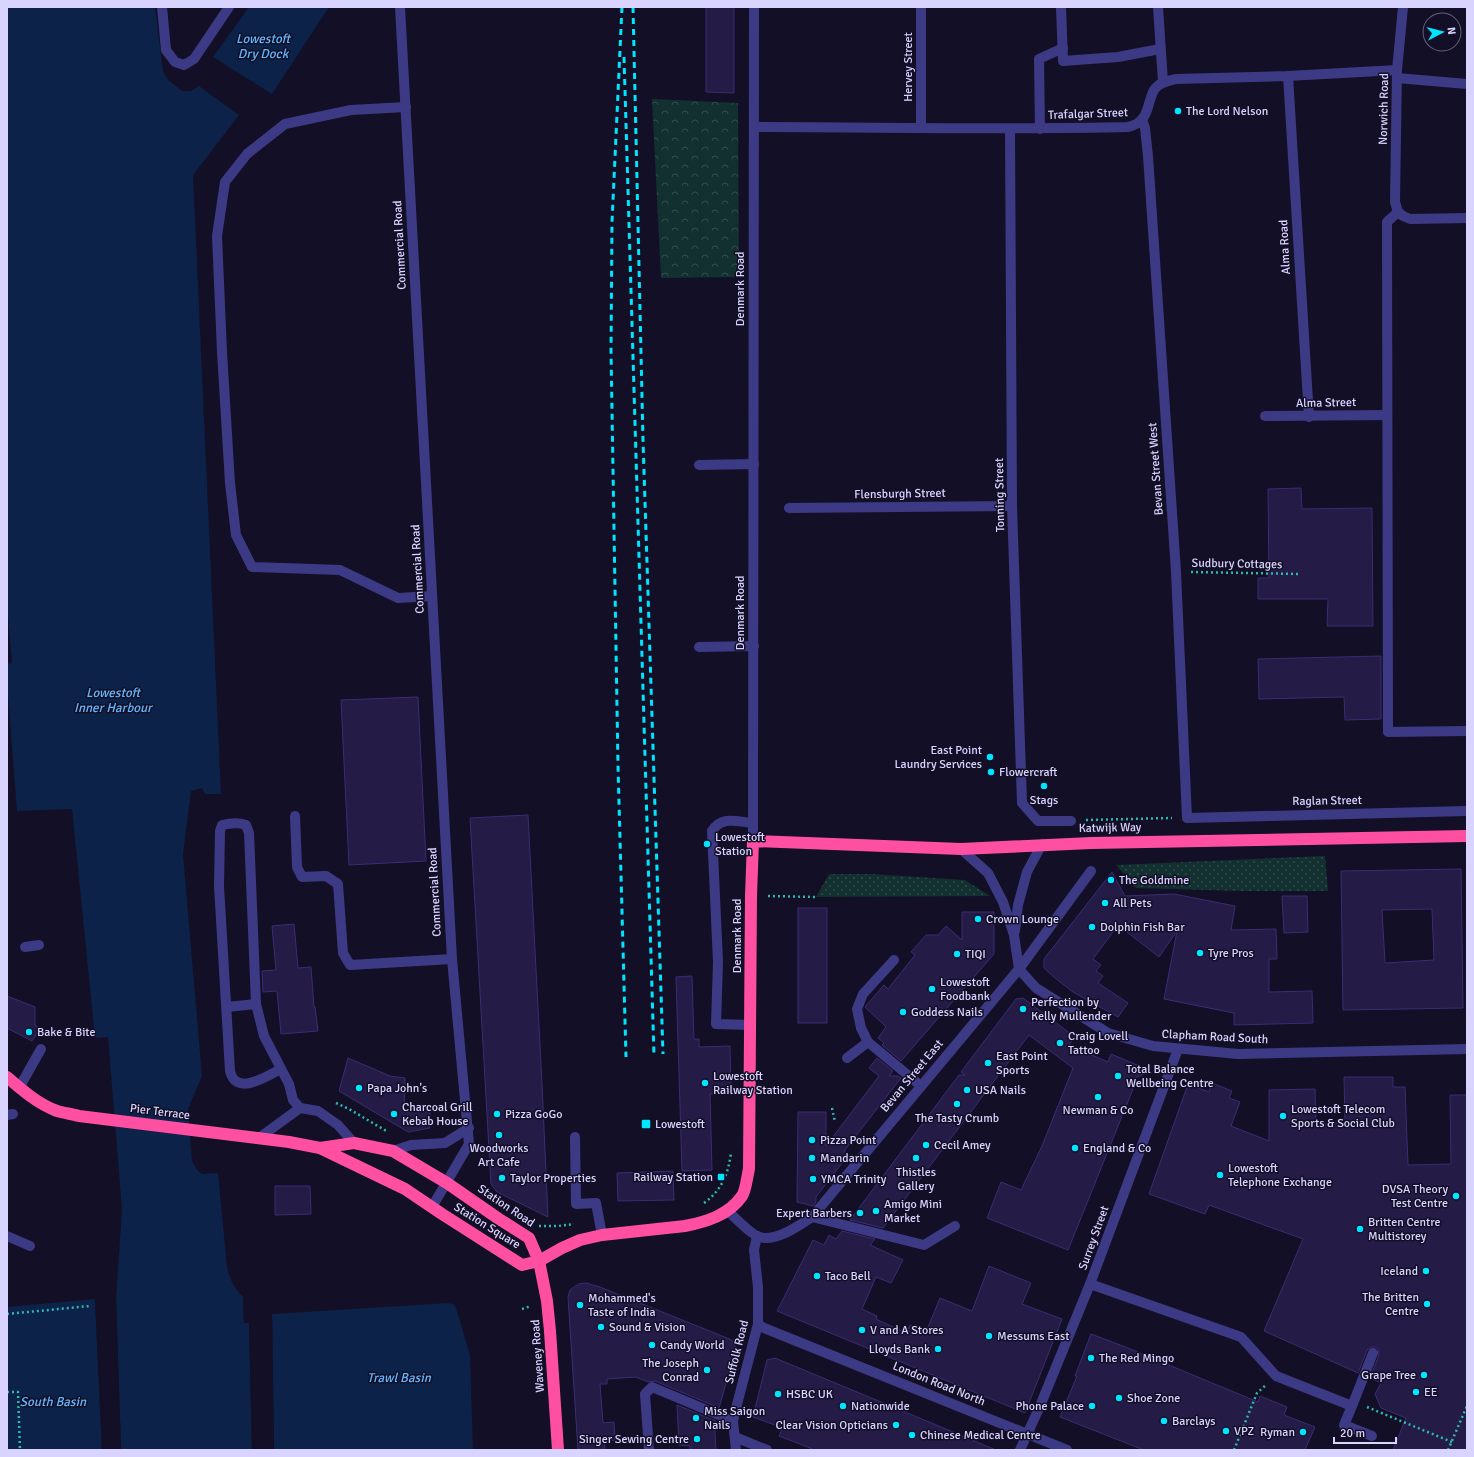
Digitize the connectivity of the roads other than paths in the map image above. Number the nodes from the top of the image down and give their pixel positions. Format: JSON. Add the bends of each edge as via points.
{"nodes":[{"id":1,"x":162,"y":7,"type":"edge"},
{"id":2,"x":229,"y":7,"type":"edge"},
{"id":3,"x":400,"y":7,"type":"edge"},
{"id":4,"x":754,"y":7,"type":"edge"},
{"id":5,"x":921,"y":7,"type":"edge"},
{"id":6,"x":1061,"y":7,"type":"edge"},
{"id":7,"x":1158,"y":7,"type":"edge"},
{"id":8,"x":1403,"y":7,"type":"edge"},
{"id":9,"x":1063,"y":48,"type":"junction"},
{"id":10,"x":1160,"y":49,"type":"junction"},
{"id":11,"x":1397,"y":74,"type":"junction"},
{"id":12,"x":1288,"y":76,"type":"junction"},
{"id":13,"x":1163,"y":82,"type":"junction"},
{"id":14,"x":1467,"y":84,"type":"edge"},
{"id":15,"x":406,"y":107,"type":"junction"},
{"id":16,"x":1142,"y":119,"type":"junction"},
{"id":17,"x":754,"y":127,"type":"junction"},
{"id":18,"x":921,"y":127,"type":"junction"},
{"id":19,"x":1010,"y":129,"type":"junction"},
{"id":20,"x":1040,"y":129,"type":"junction"},
{"id":21,"x":1398,"y":212,"type":"junction"},
{"id":22,"x":1467,"y":218,"type":"edge"},
{"id":23,"x":1387,"y":415,"type":"junction"},
{"id":24,"x":1265,"y":416,"type":"dead end"},
{"id":25,"x":1308,"y":417,"type":"junction"},
{"id":26,"x":754,"y":464,"type":"junction"},
{"id":27,"x":699,"y":465,"type":"dead end"},
{"id":28,"x":1012,"y":506,"type":"junction"},
{"id":29,"x":789,"y":508,"type":"dead end"},
{"id":30,"x":432,"y":596,"type":"junction"},
{"id":31,"x":699,"y":646,"type":"dead end"},
{"id":32,"x":754,"y":646,"type":"junction"},
{"id":33,"x":1467,"y":731,"type":"edge"},
{"id":34,"x":1467,"y":811,"type":"edge"},
{"id":35,"x":295,"y":816,"type":"dead end"},
{"id":36,"x":1187,"y":818,"type":"joint"},
{"id":37,"x":1071,"y":821,"type":"dead end"},
{"id":38,"x":753,"y":823,"type":"junction"},
{"id":39,"x":1467,"y":836,"type":"edge"},
{"id":40,"x":753,"y":841,"type":"junction"},
{"id":41,"x":1042,"y":844,"type":"junction"},
{"id":42,"x":961,"y":849,"type":"junction"},
{"id":43,"x":1091,"y":872,"type":"dead end"},
{"id":44,"x":1014,"y":935,"type":"junction"},
{"id":45,"x":39,"y":946,"type":"dead end"},
{"id":46,"x":25,"y":947,"type":"dead end"},
{"id":47,"x":452,"y":959,"type":"junction"},
{"id":48,"x":894,"y":960,"type":"dead end"},
{"id":49,"x":1019,"y":969,"type":"junction"},
{"id":50,"x":256,"y":1004,"type":"junction"},
{"id":51,"x":227,"y":1007,"type":"junction"},
{"id":52,"x":750,"y":1024,"type":"junction"},
{"id":53,"x":868,"y":1042,"type":"junction"},
{"id":54,"x":41,"y":1049,"type":"dead end"},
{"id":55,"x":1178,"y":1049,"type":"junction"},
{"id":56,"x":1467,"y":1049,"type":"edge"},
{"id":57,"x":847,"y":1058,"type":"dead end"},
{"id":58,"x":281,"y":1069,"type":"junction"},
{"id":59,"x":7,"y":1077,"type":"edge"},
{"id":60,"x":921,"y":1086,"type":"junction"},
{"id":61,"x":19,"y":1088,"type":"junction"},
{"id":62,"x":300,"y":1108,"type":"junction"},
{"id":63,"x":469,"y":1128,"type":"junction"},
{"id":64,"x":575,"y":1137,"type":"dead end"},
{"id":65,"x":259,"y":1138,"type":"junction"},
{"id":66,"x":354,"y":1143,"type":"junction"},
{"id":67,"x":320,"y":1148,"type":"junction"},
{"id":68,"x":392,"y":1151,"type":"junction"},
{"id":69,"x":447,"y":1183,"type":"junction"},
{"id":70,"x":432,"y":1207,"type":"junction"},
{"id":71,"x":728,"y":1211,"type":"junction"},
{"id":72,"x":812,"y":1217,"type":"junction"},
{"id":73,"x":955,"y":1226,"type":"dead end"},
{"id":74,"x":602,"y":1235,"type":"junction"},
{"id":75,"x":7,"y":1236,"type":"edge"},
{"id":76,"x":757,"y":1236,"type":"junction"},
{"id":77,"x":30,"y":1246,"type":"dead end"},
{"id":78,"x":539,"y":1261,"type":"junction"},
{"id":79,"x":1090,"y":1284,"type":"junction"},
{"id":80,"x":758,"y":1324,"type":"junction"},
{"id":81,"x":1373,"y":1353,"type":"dead end"},
{"id":82,"x":1353,"y":1404,"type":"junction"},
{"id":83,"x":734,"y":1417,"type":"junction"},
{"id":84,"x":1027,"y":1434,"type":"junction"},
{"id":85,"x":1372,"y":1436,"type":"dead end"},
{"id":86,"x":735,"y":1438,"type":"junction"},
{"id":87,"x":558,"y":1450,"type":"edge"},
{"id":88,"x":649,"y":1450,"type":"edge"},
{"id":89,"x":736,"y":1450,"type":"edge"},
{"id":90,"x":767,"y":1450,"type":"edge"},
{"id":91,"x":1020,"y":1450,"type":"edge"},
{"id":92,"x":1066,"y":1450,"type":"edge"}],
"edges":[{"from":1,"to":2,"type":"street","via":[[166,50],[175,62],[184,64],[194,59]]},
{"from":3,"to":15,"type":"street","name":"Commercial Road"},
{"from":4,"to":17,"type":"street","name":"Denmark Road"},
{"from":5,"to":18,"type":"street","name":"Hervey Street"},
{"from":6,"to":9,"type":"street"},
{"from":7,"to":10,"type":"street"},
{"from":8,"to":11,"type":"street","name":"Norwich Road"},
{"from":9,"to":10,"type":"street","via":[[1063,61],[1118,57]]},
{"from":9,"to":20,"type":"street","via":[[1039,59]]},
{"from":10,"to":13,"type":"street"},
{"from":11,"to":12,"type":"street"},
{"from":11,"to":14,"type":"street"},
{"from":11,"to":21,"type":"street","name":"Norwich Road","via":[[1395,202]]},
{"from":12,"to":13,"type":"street","via":[[1176,79]]},
{"from":12,"to":25,"type":"street","name":"Alma Road"},
{"from":13,"to":16,"type":"street","name":"Trafalgar Street","via":[[1154,89],[1147,114]]},
{"from":15,"to":30,"type":"street","name":"Commercial Road"},
{"from":15,"to":30,"type":"street","via":[[351,110],[285,124],[247,154],[225,182],[217,236],[222,352],[230,483],[236,535],[252,567],[340,570],[398,598]]},
{"from":16,"to":20,"type":"street","name":"Trafalgar Street","via":[[1135,126],[1128,127]]},
{"from":16,"to":36,"type":"street","name":"Bevan Street West","via":[[1148,156],[1176,572]]},
{"from":17,"to":18,"type":"street","name":"Trafalgar Street"},
{"from":17,"to":26,"type":"street","name":"Denmark Road"},
{"from":18,"to":19,"type":"street","name":"Trafalgar Street"},
{"from":19,"to":20,"type":"street","name":"Trafalgar Street"},
{"from":19,"to":28,"type":"street","name":"Tonning Street"},
{"from":21,"to":22,"type":"street","via":[[1410,219]]},
{"from":21,"to":23,"type":"street","via":[[1387,222]]},
{"from":23,"to":25,"type":"street","name":"Alma Street"},
{"from":23,"to":33,"type":"street","via":[[1388,732]]},
{"from":24,"to":25,"type":"street","name":"Alma Street"},
{"from":26,"to":27,"type":"street"},
{"from":26,"to":32,"type":"street","name":"Denmark Road"},
{"from":28,"to":29,"type":"street","name":"Flensburgh Street"},
{"from":28,"to":37,"type":"street","name":"Tonning Street","via":[[1022,803],[1038,822]]},
{"from":30,"to":47,"type":"street","name":"Commercial Road"},
{"from":31,"to":32,"type":"street"},
{"from":32,"to":38,"type":"street","name":"Denmark Road"},
{"from":34,"to":36,"type":"street","name":"Raglan Street"},
{"from":35,"to":47,"type":"street","via":[[296,867],[302,877],[326,876],[338,884],[343,953],[350,965]]},
{"from":38,"to":40,"type":"street","name":"Denmark Road"},
{"from":38,"to":52,"type":"street","via":[[721,822],[712,831],[718,962],[716,1024]]},
{"from":39,"to":41,"type":"highway","name":"Katwijk Way"},
{"from":40,"to":42,"type":"highway","name":"Katwijk Way"},
{"from":40,"to":52,"type":"highway","name":"Denmark Road"},
{"from":41,"to":42,"type":"highway","name":"Katwijk Way"},
{"from":41,"to":44,"type":"street","via":[[1027,872],[1018,905]]},
{"from":42,"to":44,"type":"street","via":[[988,873],[1003,902]]},
{"from":43,"to":49,"type":"street","name":"Bevan Street East"},
{"from":44,"to":49,"type":"street"},
{"from":45,"to":46,"type":"street"},
{"from":47,"to":63,"type":"street","name":"Commercial Road"},
{"from":48,"to":53,"type":"street","via":[[863,994],[857,1009],[861,1028]]},
{"from":49,"to":55,"type":"street","name":"Clapham Road South","via":[[1036,988],[1108,1033],[1153,1046]]},
{"from":49,"to":60,"type":"street","name":"Bevan Street East"},
{"from":50,"to":51,"type":"street"},
{"from":50,"to":51,"type":"street","via":[[248,833],[246,825],[228,823],[222,825],[220,831],[220,886]]},
{"from":50,"to":58,"type":"street","via":[[264,1036]]},
{"from":51,"to":58,"type":"street","via":[[231,1077],[242,1084],[249,1083]]},
{"from":52,"to":71,"type":"highway","name":"Denmark Road","via":[[750,1169],[742,1196]]},
{"from":53,"to":57,"type":"street"},
{"from":53,"to":60,"type":"street"},
{"from":54,"to":61,"type":"street"},
{"from":55,"to":56,"type":"street","name":"Clapham Road South","via":[[1238,1054]]},
{"from":55,"to":79,"type":"street","name":"Surrey Street"},
{"from":58,"to":62,"type":"street","via":[[289,1084],[293,1100]]},
{"from":59,"to":61,"type":"highway","name":"Pier Terrace"},
{"from":60,"to":72,"type":"street","name":"Bevan Street East"},
{"from":61,"to":65,"type":"highway","name":"Pier Terrace","via":[[42,1104],[79,1116]]},
{"from":62,"to":65,"type":"street"},
{"from":62,"to":66,"type":"street","via":[[318,1111],[338,1125]]},
{"from":63,"to":68,"type":"street","via":[[445,1143],[411,1145]]},
{"from":63,"to":69,"type":"street","name":"Commercial Road","via":[[469,1144]]},
{"from":64,"to":74,"type":"street","via":[[576,1204],[596,1203]]},
{"from":65,"to":67,"type":"highway","name":"Pier Terrace"},
{"from":66,"to":67,"type":"highway"},
{"from":66,"to":68,"type":"highway"},
{"from":67,"to":70,"type":"highway","name":"Station Square","via":[[405,1189]]},
{"from":68,"to":69,"type":"highway"},
{"from":69,"to":70,"type":"street","name":"Commercial Road"},
{"from":69,"to":78,"type":"highway","name":"Station Road","via":[[529,1238]]},
{"from":70,"to":78,"type":"highway","name":"Station Square","via":[[522,1265]]},
{"from":71,"to":74,"type":"highway","name":"Station Square","via":[[712,1219],[685,1226]]},
{"from":71,"to":76,"type":"street"},
{"from":72,"to":73,"type":"street","via":[[924,1245]]},
{"from":72,"to":76,"type":"street","name":"Bevan Street East","via":[[781,1235],[767,1238]]},
{"from":74,"to":78,"type":"highway","name":"Station Square","via":[[580,1240]]},
{"from":75,"to":77,"type":"street"},
{"from":76,"to":80,"type":"street","name":"Suffolk Road","via":[[754,1250]]},
{"from":78,"to":87,"type":"highway","name":"Waveney Road","via":[[547,1301]]},
{"from":79,"to":82,"type":"street","via":[[1241,1337],[1276,1376]]},
{"from":79,"to":84,"type":"street","name":"Surrey Street"},
{"from":80,"to":83,"type":"street","name":"Suffolk Road"},
{"from":80,"to":84,"type":"street","name":"London Road North"},
{"from":81,"to":82,"type":"street"},
{"from":82,"to":85,"type":"street","via":[[1344,1425]]},
{"from":83,"to":86,"type":"street","name":"Suffolk Road"},
{"from":83,"to":88,"type":"street","via":[[652,1387],[645,1394]]},
{"from":84,"to":91,"type":"street","name":"Surrey Street"},
{"from":84,"to":92,"type":"street","name":"London Road North"},
{"from":86,"to":89,"type":"street","name":"Suffolk Road"},
{"from":86,"to":90,"type":"street"}]}
